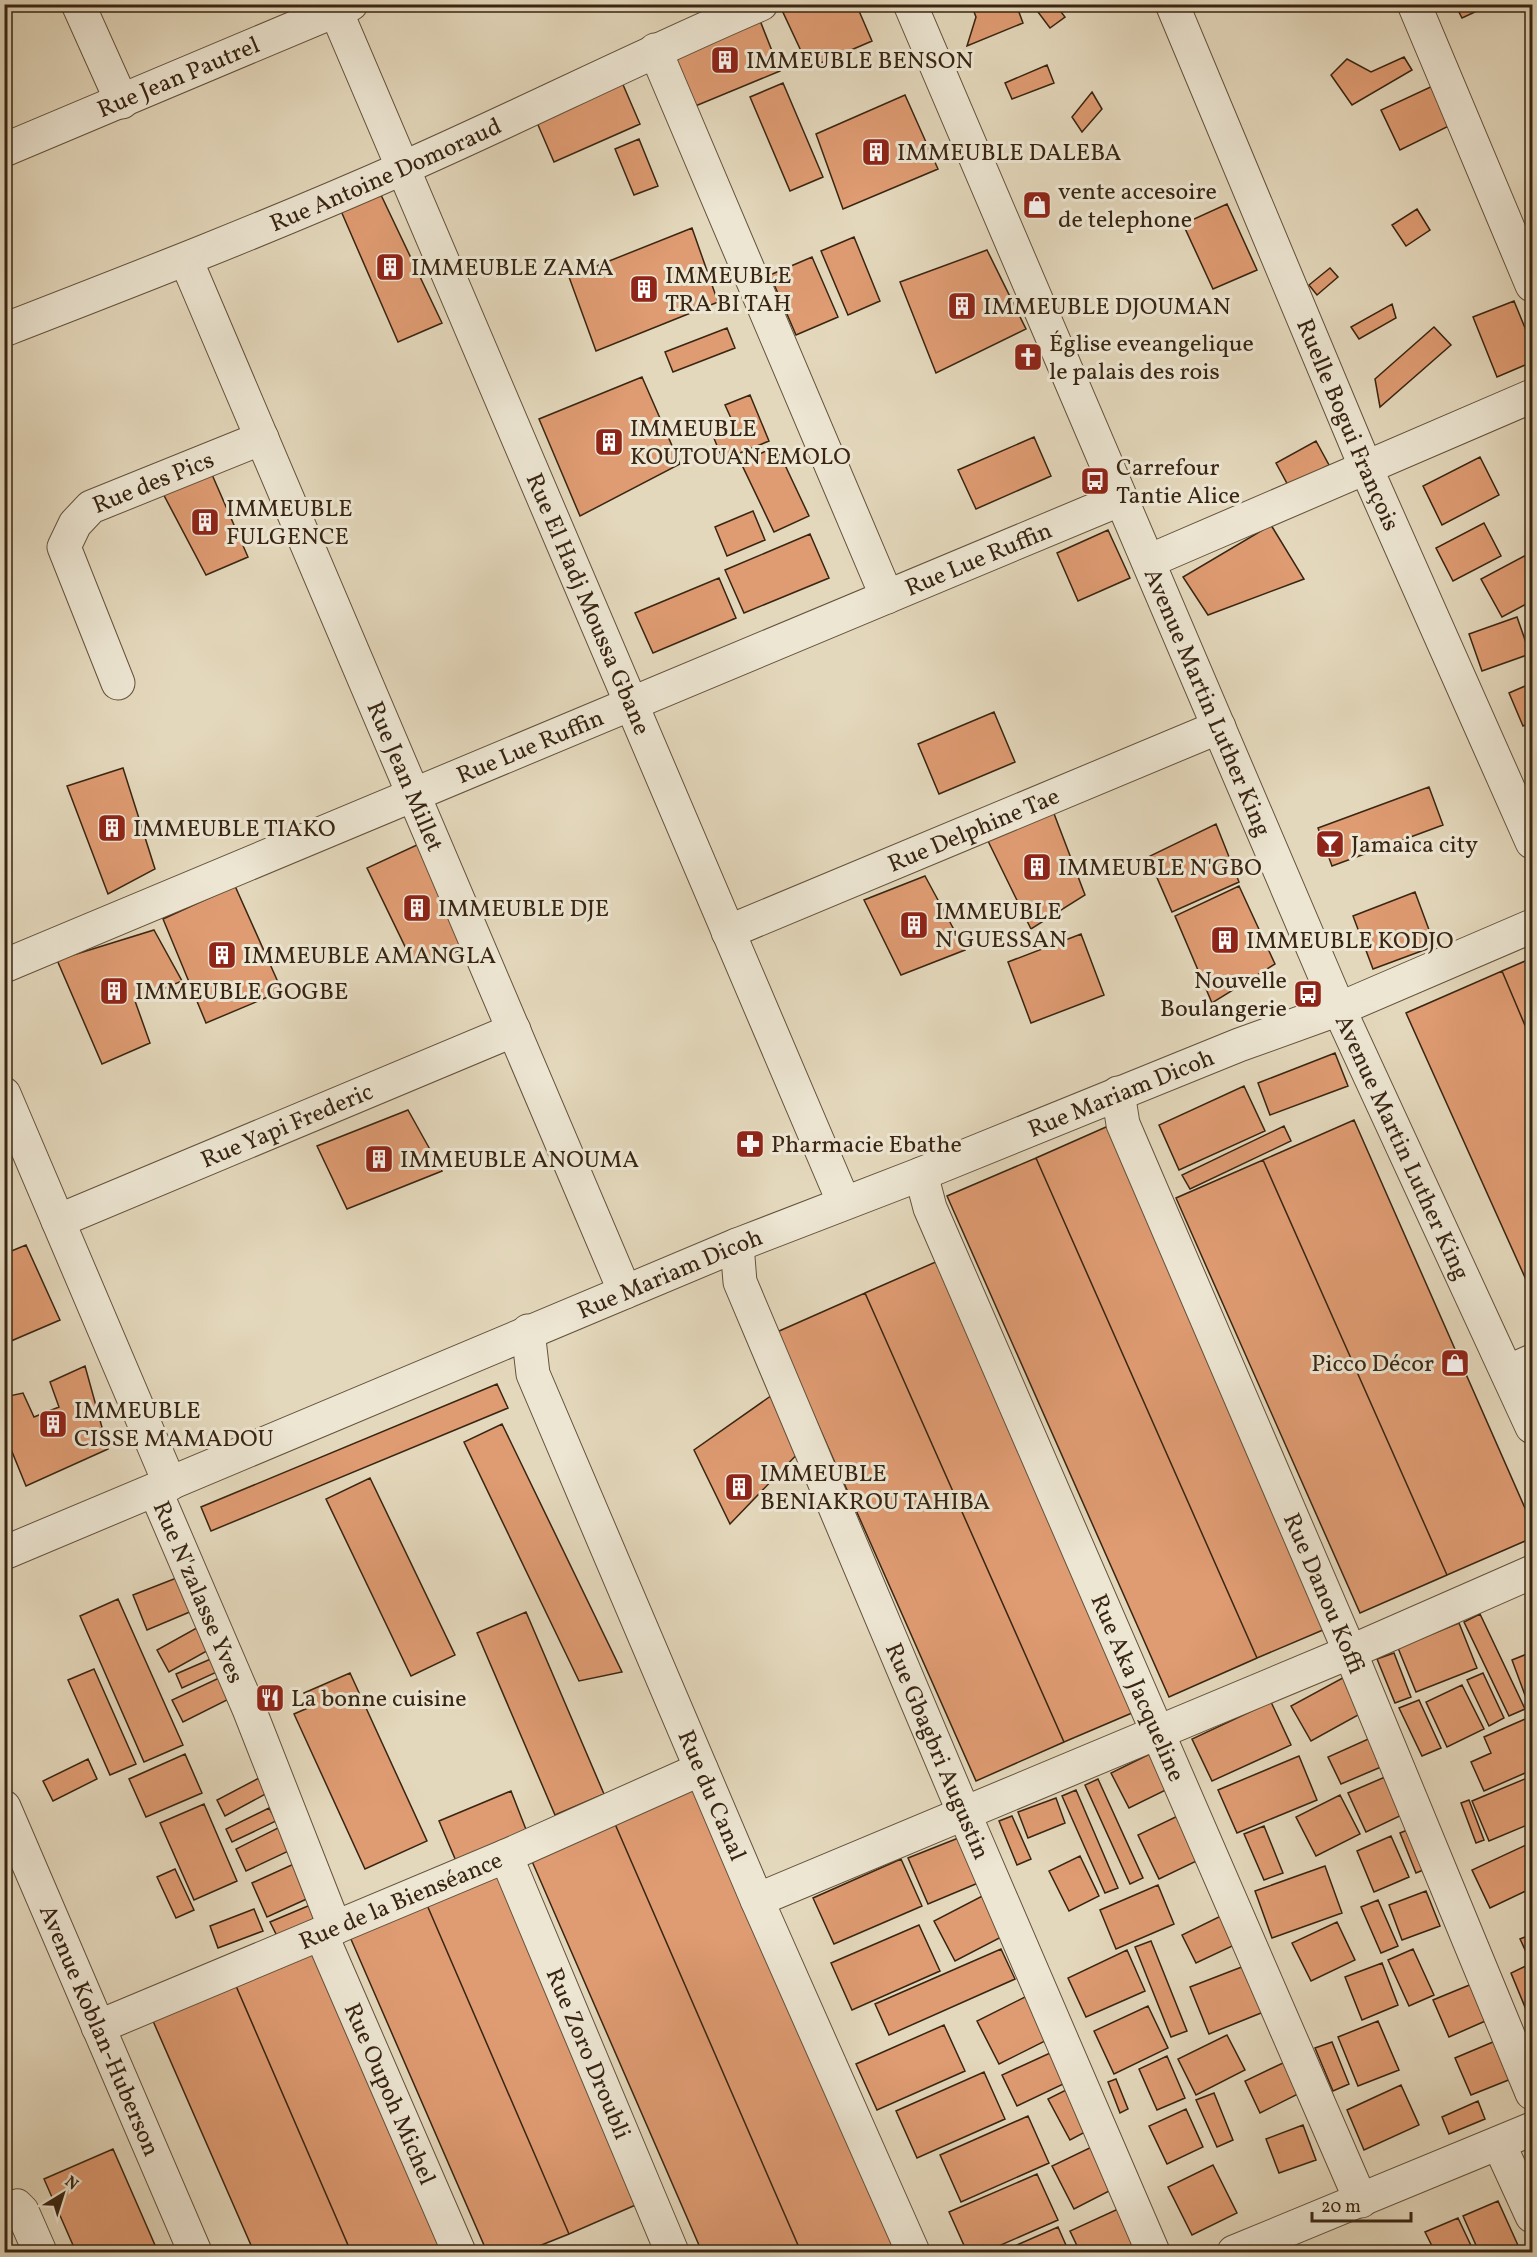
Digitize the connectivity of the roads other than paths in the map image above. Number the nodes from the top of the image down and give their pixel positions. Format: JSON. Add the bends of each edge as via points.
{"nodes":[{"id":1,"x":78,"y":4,"type":"edge"},
{"id":2,"x":761,"y":4,"type":"edge"},
{"id":3,"x":910,"y":4,"type":"edge"},
{"id":4,"x":1172,"y":4,"type":"edge"},
{"id":5,"x":1414,"y":4,"type":"edge"},
{"id":6,"x":340,"y":7,"type":"edge"},
{"id":7,"x":655,"y":50,"type":"junction"},
{"id":8,"x":122,"y":102,"type":"junction"},
{"id":9,"x":4,"y":150,"type":"edge"},
{"id":10,"x":403,"y":168,"type":"junction"},
{"id":11,"x":186,"y":260,"type":"junction"},
{"id":12,"x":1533,"y":285,"type":"edge"},
{"id":13,"x":4,"y":330,"type":"edge"},
{"id":14,"x":1533,"y":396,"type":"edge"},
{"id":15,"x":262,"y":438,"type":"junction"},
{"id":16,"x":1366,"y":468,"type":"junction"},
{"id":17,"x":1121,"y":499,"type":"junction"},
{"id":18,"x":1149,"y":561,"type":"junction"},
{"id":19,"x":887,"y":597,"type":"junction"},
{"id":20,"x":118,"y":683,"type":"dead end"},
{"id":21,"x":631,"y":704,"type":"junction"},
{"id":22,"x":1219,"y":727,"type":"junction"},
{"id":23,"x":414,"y":795,"type":"junction"},
{"id":24,"x":1533,"y":842,"type":"edge"},
{"id":25,"x":1533,"y":926,"type":"edge"},
{"id":26,"x":728,"y":932,"type":"junction"},
{"id":27,"x":4,"y":966,"type":"edge"},
{"id":28,"x":1339,"y":1009,"type":"junction"},
{"id":29,"x":514,"y":1030,"type":"junction"},
{"id":30,"x":1118,"y":1093,"type":"junction"},
{"id":31,"x":4,"y":1094,"type":"edge"},
{"id":32,"x":921,"y":1174,"type":"junction"},
{"id":33,"x":844,"y":1203,"type":"junction"},
{"id":34,"x":58,"y":1221,"type":"junction"},
{"id":35,"x":737,"y":1245,"type":"junction"},
{"id":36,"x":625,"y":1292,"type":"junction"},
{"id":37,"x":528,"y":1331,"type":"junction"},
{"id":38,"x":1520,"y":1367,"type":"edge"},
{"id":39,"x":1533,"y":1427,"type":"edge"},
{"id":40,"x":163,"y":1487,"type":"junction"},
{"id":41,"x":4,"y":1553,"type":"edge"},
{"id":42,"x":1533,"y":1572,"type":"edge"},
{"id":43,"x":1350,"y":1652,"type":"junction"},
{"id":44,"x":1157,"y":1731,"type":"junction"},
{"id":45,"x":701,"y":1769,"type":"junction"},
{"id":46,"x":4,"y":1807,"type":"edge"},
{"id":47,"x":964,"y":1813,"type":"junction"},
{"id":48,"x":506,"y":1856,"type":"junction"},
{"id":49,"x":757,"y":1900,"type":"junction"},
{"id":50,"x":328,"y":1931,"type":"junction"},
{"id":51,"x":98,"y":2027,"type":"junction"},
{"id":52,"x":1533,"y":2093,"type":"edge"},
{"id":53,"x":1533,"y":2128,"type":"edge"},
{"id":54,"x":1499,"y":2144,"type":"junction"},
{"id":55,"x":1361,"y":2201,"type":"junction"},
{"id":56,"x":4,"y":2210,"type":"edge"},
{"id":57,"x":1533,"y":2216,"type":"edge"},
{"id":58,"x":39,"y":2253,"type":"edge"},
{"id":59,"x":195,"y":2253,"type":"edge"},
{"id":60,"x":459,"y":2253,"type":"edge"},
{"id":61,"x":672,"y":2253,"type":"edge"},
{"id":62,"x":913,"y":2253,"type":"edge"},
{"id":63,"x":1153,"y":2253,"type":"edge"},
{"id":64,"x":1234,"y":2253,"type":"edge"}],
"edges":[{"from":1,"to":8,"type":"street"},
{"from":2,"to":7,"type":"street","name":"Rue Antoine Domoraud"},
{"from":3,"to":17,"type":"street","name":"Avenue Martin Luther King"},
{"from":4,"to":16,"type":"street","name":"Ruelle Bogui François"},
{"from":5,"to":12,"type":"street"},
{"from":6,"to":8,"type":"street","name":"Rue Jean Pautrel"},
{"from":6,"to":10,"type":"street","name":"Rue El Hadj Moussa Gbane"},
{"from":7,"to":10,"type":"street","name":"Rue Antoine Domoraud"},
{"from":7,"to":19,"type":"street"},
{"from":8,"to":9,"type":"street","name":"Rue Jean Pautrel"},
{"from":10,"to":11,"type":"street","name":"Rue Antoine Domoraud"},
{"from":10,"to":21,"type":"street","name":"Rue El Hadj Moussa Gbane"},
{"from":11,"to":13,"type":"street","name":"Rue Antoine Domoraud"},
{"from":11,"to":15,"type":"street","name":"Rue Jean Millet"},
{"from":14,"to":16,"type":"street"},
{"from":15,"to":20,"type":"street","name":"Rue des Pics","via":[[91,507],[75,524],[64,547]]},
{"from":15,"to":23,"type":"street","name":"Rue Jean Millet"},
{"from":16,"to":18,"type":"street"},
{"from":16,"to":24,"type":"street","name":"Ruelle Bogui François"},
{"from":17,"to":18,"type":"street","name":"Avenue Martin Luther King"},
{"from":17,"to":19,"type":"street","name":"Rue Lue Ruffin"},
{"from":18,"to":22,"type":"street","name":"Avenue Martin Luther King"},
{"from":19,"to":21,"type":"street","name":"Rue Lue Ruffin"},
{"from":21,"to":23,"type":"street","name":"Rue Lue Ruffin"},
{"from":21,"to":26,"type":"street","name":"Rue El Hadj Moussa Gbane"},
{"from":22,"to":26,"type":"street","name":"Rue Delphine Tae"},
{"from":22,"to":28,"type":"street","name":"Avenue Martin Luther King"},
{"from":23,"to":27,"type":"street","name":"Rue Lue Ruffin"},
{"from":23,"to":29,"type":"street","name":"Rue Jean Millet"},
{"from":25,"to":28,"type":"street","name":"Rue Mariam Dicoh"},
{"from":26,"to":33,"type":"street","name":"Rue El Hadj Moussa Gbane"},
{"from":28,"to":30,"type":"street","name":"Rue Mariam Dicoh"},
{"from":28,"to":38,"type":"street","name":"Avenue Martin Luther King"},
{"from":29,"to":34,"type":"street","name":"Rue Yapi Frederic"},
{"from":29,"to":36,"type":"street","name":"Rue Jean Millet"},
{"from":30,"to":32,"type":"street","name":"Rue Mariam Dicoh"},
{"from":30,"to":43,"type":"street","name":"Rue Danou Koffi","via":[[1123,1124]]},
{"from":31,"to":34,"type":"street","name":"Rue N'zalasse Yves"},
{"from":32,"to":33,"type":"street","name":"Rue Mariam Dicoh"},
{"from":32,"to":44,"type":"street","name":"Rue Aka Jacqueline","via":[[930,1208]]},
{"from":33,"to":35,"type":"street","name":"Rue Mariam Dicoh"},
{"from":34,"to":40,"type":"street","name":"Rue N'zalasse Yves"},
{"from":35,"to":36,"type":"street","name":"Rue Mariam Dicoh"},
{"from":35,"to":47,"type":"street","name":"Rue Gbagbri Augustin","via":[[740,1282]]},
{"from":36,"to":37,"type":"street","name":"Rue Mariam Dicoh"},
{"from":37,"to":40,"type":"street","name":"Rue Mariam Dicoh"},
{"from":37,"to":45,"type":"street","name":"Rue du Canal","via":[[533,1374]]},
{"from":38,"to":39,"type":"street","name":"Avenue Martin Luther King"},
{"from":40,"to":41,"type":"street","name":"Rue Mariam Dicoh"},
{"from":40,"to":50,"type":"street","name":"Rue N'zalasse Yves","via":[[249,1709]]},
{"from":42,"to":43,"type":"street"},
{"from":43,"to":44,"type":"street"},
{"from":43,"to":52,"type":"street","name":"Rue Danou Koffi"},
{"from":44,"to":47,"type":"street"},
{"from":44,"to":55,"type":"street","name":"Rue Aka Jacqueline"},
{"from":45,"to":48,"type":"street","name":"Rue de la Bienséance"},
{"from":45,"to":49,"type":"street","name":"Rue du Canal"},
{"from":46,"to":51,"type":"street","name":"Avenue Koblan-Huberson"},
{"from":47,"to":49,"type":"street"},
{"from":47,"to":63,"type":"street","name":"Rue Gbagbri Augustin"},
{"from":48,"to":50,"type":"street","name":"Rue de la Bienséance"},
{"from":48,"to":61,"type":"street","name":"Rue Zoro Droubli"},
{"from":49,"to":62,"type":"street","name":"Rue du Canal"},
{"from":50,"to":51,"type":"street","name":"Rue de la Bienséance"},
{"from":50,"to":60,"type":"street","name":"Rue Oupoh Michel"},
{"from":51,"to":59,"type":"street","name":"Avenue Koblan-Huberson"},
{"from":53,"to":54,"type":"street"},
{"from":54,"to":55,"type":"street"},
{"from":54,"to":57,"type":"street"},
{"from":55,"to":64,"type":"street"},
{"from":56,"to":58,"type":"street","via":[[17,2206],[22,2211]]}]}
